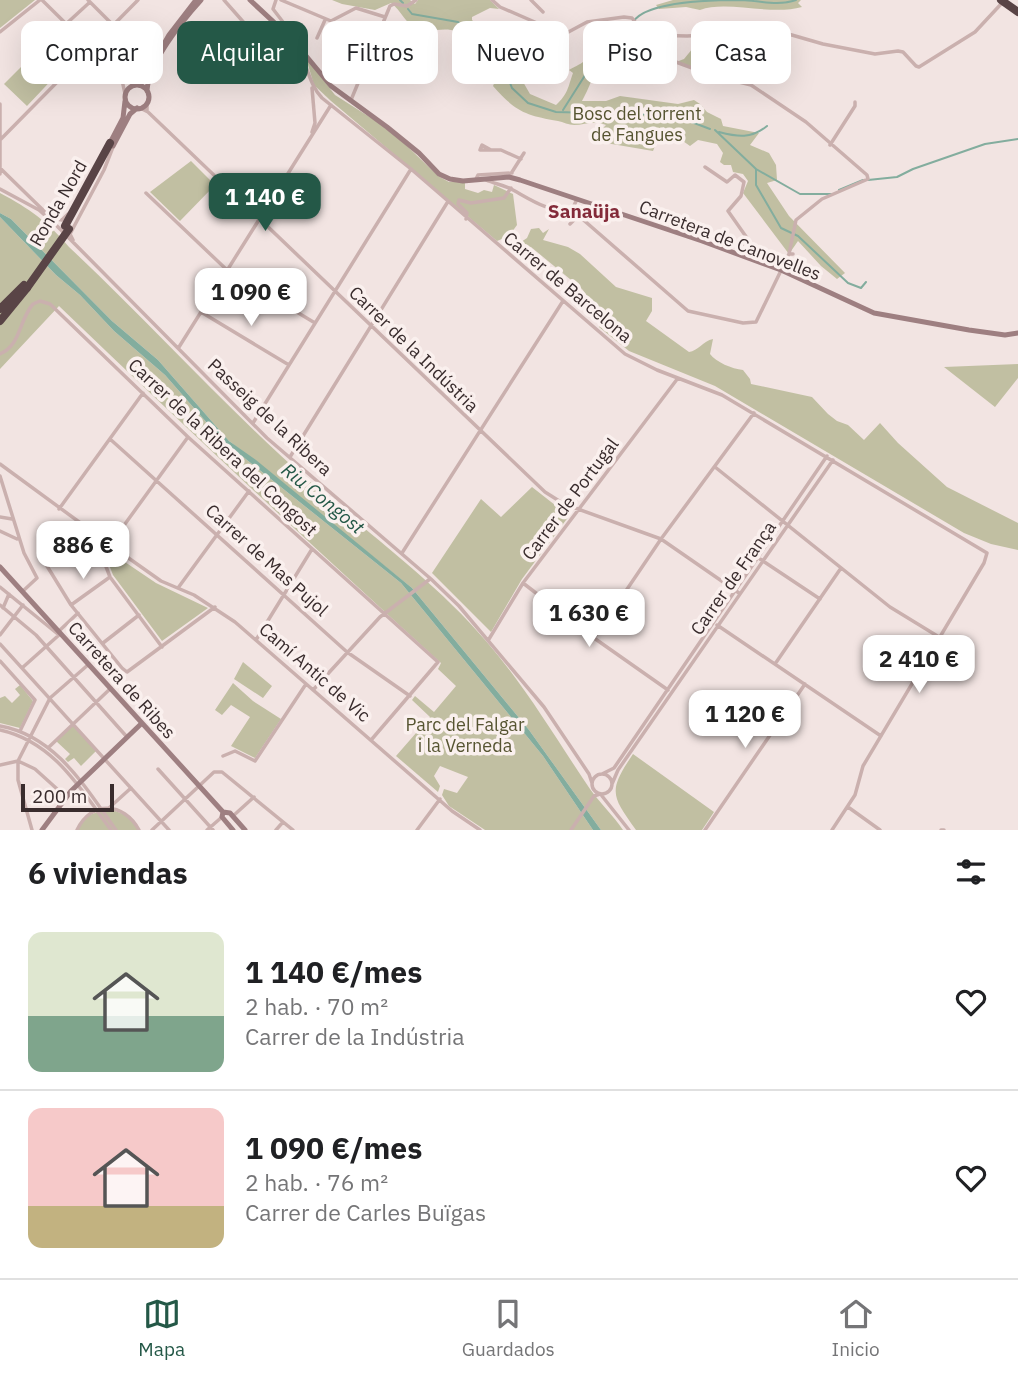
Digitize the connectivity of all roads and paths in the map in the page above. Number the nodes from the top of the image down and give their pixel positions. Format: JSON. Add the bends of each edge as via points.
{"nodes":[{"id":1,"x":41,"y":0,"type":"edge"},
{"id":2,"x":138,"y":0,"type":"edge"},
{"id":3,"x":198,"y":0,"type":"edge"},
{"id":4,"x":224,"y":0,"type":"edge"},
{"id":5,"x":250,"y":0,"type":"edge"},
{"id":6,"x":279,"y":0,"type":"edge"},
{"id":7,"x":492,"y":0,"type":"edge"},
{"id":8,"x":531,"y":0,"type":"edge"},
{"id":9,"x":89,"y":1,"type":"edge"},
{"id":10,"x":1004,"y":1,"type":"edge"},
{"id":11,"x":415,"y":2,"type":"edge"},
{"id":12,"x":543,"y":12,"type":"dead end"},
{"id":13,"x":1017,"y":12,"type":"edge"},
{"id":14,"x":385,"y":17,"type":"junction"},
{"id":15,"x":325,"y":20,"type":"junction"},
{"id":16,"x":63,"y":21,"type":"edge"},
{"id":17,"x":69,"y":21,"type":"edge"},
{"id":18,"x":108,"y":21,"type":"edge"},
{"id":19,"x":118,"y":21,"type":"edge"},
{"id":20,"x":243,"y":21,"type":"edge"},
{"id":21,"x":273,"y":21,"type":"edge"},
{"id":22,"x":282,"y":21,"type":"edge"},
{"id":23,"x":592,"y":21,"type":"edge"},
{"id":24,"x":635,"y":21,"type":"edge"},
{"id":25,"x":583,"y":24,"type":"edge"},
{"id":26,"x":0,"y":32,"type":"edge"},
{"id":27,"x":677,"y":36,"type":"edge"},
{"id":28,"x":317,"y":38,"type":"dead end"},
{"id":29,"x":308,"y":58,"type":"edge"},
{"id":30,"x":677,"y":62,"type":"edge"},
{"id":31,"x":308,"y":67,"type":"edge"},
{"id":32,"x":55,"y":84,"type":"edge"},
{"id":33,"x":122,"y":84,"type":"edge"},
{"id":34,"x":135,"y":85,"type":"junction"},
{"id":35,"x":312,"y":86,"type":"junction"},
{"id":36,"x":147,"y":91,"type":"junction"},
{"id":37,"x":125,"y":98,"type":"junction"},
{"id":38,"x":351,"y":101,"type":"junction"},
{"id":39,"x":147,"y":102,"type":"junction"},
{"id":40,"x":855,"y":102,"type":"dead end"},
{"id":41,"x":0,"y":104,"type":"edge"},
{"id":42,"x":331,"y":105,"type":"junction"},
{"id":43,"x":138,"y":108,"type":"junction"},
{"id":44,"x":148,"y":112,"type":"junction"},
{"id":45,"x":310,"y":137,"type":"junction"},
{"id":46,"x":1,"y":139,"type":"edge"},
{"id":47,"x":112,"y":144,"type":"junction"},
{"id":48,"x":830,"y":145,"type":"junction"},
{"id":49,"x":1,"y":150,"type":"edge"},
{"id":50,"x":491,"y":150,"type":"dead end"},
{"id":51,"x":524,"y":153,"type":"dead end"},
{"id":52,"x":521,"y":159,"type":"junction"},
{"id":53,"x":705,"y":167,"type":"dead end"},
{"id":54,"x":411,"y":169,"type":"junction"},
{"id":55,"x":1,"y":171,"type":"edge"},
{"id":56,"x":510,"y":175,"type":"junction"},
{"id":57,"x":479,"y":178,"type":"junction"},
{"id":58,"x":510,"y":188,"type":"junction"},
{"id":59,"x":0,"y":189,"type":"edge"},
{"id":60,"x":146,"y":193,"type":"dead end"},
{"id":61,"x":577,"y":199,"type":"junction"},
{"id":62,"x":447,"y":203,"type":"junction"},
{"id":63,"x":572,"y":210,"type":"junction"},
{"id":64,"x":579,"y":215,"type":"junction"},
{"id":65,"x":46,"y":216,"type":"junction"},
{"id":66,"x":52,"y":219,"type":"junction"},
{"id":67,"x":466,"y":219,"type":"junction"},
{"id":68,"x":259,"y":220,"type":"junction"},
{"id":69,"x":570,"y":224,"type":"dead end"},
{"id":70,"x":64,"y":227,"type":"junction"},
{"id":71,"x":76,"y":245,"type":"junction"},
{"id":72,"x":737,"y":253,"type":"junction"},
{"id":73,"x":227,"y":270,"type":"junction"},
{"id":74,"x":781,"y":270,"type":"junction"},
{"id":75,"x":334,"y":292,"type":"junction"},
{"id":76,"x":563,"y":301,"type":"junction"},
{"id":77,"x":201,"y":312,"type":"junction"},
{"id":78,"x":1,"y":314,"type":"edge"},
{"id":79,"x":315,"y":323,"type":"junction"},
{"id":80,"x":371,"y":326,"type":"junction"},
{"id":81,"x":1018,"y":333,"type":"edge"},
{"id":82,"x":178,"y":347,"type":"junction"},
{"id":83,"x":0,"y":354,"type":"edge"},
{"id":84,"x":289,"y":365,"type":"junction"},
{"id":85,"x":678,"y":378,"type":"junction"},
{"id":86,"x":143,"y":393,"type":"junction"},
{"id":87,"x":754,"y":413,"type":"junction"},
{"id":88,"x":253,"y":423,"type":"junction"},
{"id":89,"x":480,"y":430,"type":"junction"},
{"id":90,"x":188,"y":437,"type":"junction"},
{"id":91,"x":110,"y":439,"type":"junction"},
{"id":92,"x":827,"y":456,"type":"junction"},
{"id":93,"x":290,"y":458,"type":"junction"},
{"id":94,"x":833,"y":460,"type":"junction"},
{"id":95,"x":0,"y":464,"type":"edge"},
{"id":96,"x":715,"y":467,"type":"junction"},
{"id":97,"x":0,"y":477,"type":"edge"},
{"id":98,"x":157,"y":480,"type":"junction"},
{"id":99,"x":249,"y":491,"type":"junction"},
{"id":100,"x":2,"y":492,"type":"edge"},
{"id":101,"x":59,"y":509,"type":"junction"},
{"id":102,"x":579,"y":510,"type":"junction"},
{"id":103,"x":0,"y":517,"type":"edge"},
{"id":104,"x":12,"y":519,"type":"junction"},
{"id":105,"x":786,"y":522,"type":"junction"},
{"id":106,"x":0,"y":531,"type":"edge"},
{"id":107,"x":90,"y":531,"type":"junction"},
{"id":108,"x":218,"y":533,"type":"junction"},
{"id":109,"x":117,"y":536,"type":"junction"},
{"id":110,"x":101,"y":538,"type":"junction"},
{"id":111,"x":661,"y":539,"type":"junction"},
{"id":112,"x":20,"y":542,"type":"junction"},
{"id":113,"x":312,"y":549,"type":"junction"},
{"id":114,"x":100,"y":551,"type":"junction"},
{"id":115,"x":120,"y":552,"type":"junction"},
{"id":116,"x":402,"y":554,"type":"junction"},
{"id":117,"x":108,"y":557,"type":"junction"},
{"id":118,"x":760,"y":559,"type":"junction"},
{"id":119,"x":105,"y":565,"type":"junction"},
{"id":120,"x":0,"y":567,"type":"edge"},
{"id":121,"x":841,"y":568,"type":"junction"},
{"id":122,"x":110,"y":577,"type":"junction"},
{"id":123,"x":430,"y":579,"type":"junction"},
{"id":124,"x":523,"y":583,"type":"junction"},
{"id":125,"x":0,"y":587,"type":"edge"},
{"id":126,"x":178,"y":587,"type":"junction"},
{"id":127,"x":23,"y":592,"type":"junction"},
{"id":128,"x":737,"y":592,"type":"junction"},
{"id":129,"x":9,"y":594,"type":"junction"},
{"id":130,"x":284,"y":594,"type":"junction"},
{"id":131,"x":820,"y":598,"type":"junction"},
{"id":132,"x":71,"y":605,"type":"junction"},
{"id":133,"x":2,"y":606,"type":"edge"},
{"id":134,"x":23,"y":606,"type":"junction"},
{"id":135,"x":215,"y":607,"type":"junction"},
{"id":136,"x":78,"y":613,"type":"junction"},
{"id":137,"x":385,"y":613,"type":"junction"},
{"id":138,"x":139,"y":615,"type":"junction"},
{"id":139,"x":14,"y":617,"type":"junction"},
{"id":140,"x":717,"y":625,"type":"junction"},
{"id":141,"x":60,"y":633,"type":"junction"},
{"id":142,"x":0,"y":635,"type":"edge"},
{"id":143,"x":939,"y":637,"type":"junction"},
{"id":144,"x":594,"y":638,"type":"junction"},
{"id":145,"x":489,"y":639,"type":"junction"},
{"id":146,"x":256,"y":640,"type":"junction"},
{"id":147,"x":103,"y":643,"type":"junction"},
{"id":148,"x":0,"y":644,"type":"edge"},
{"id":149,"x":46,"y":646,"type":"junction"},
{"id":150,"x":162,"y":647,"type":"junction"},
{"id":151,"x":347,"y":652,"type":"junction"},
{"id":152,"x":0,"y":661,"type":"edge"},
{"id":153,"x":89,"y":664,"type":"junction"},
{"id":154,"x":775,"y":664,"type":"junction"},
{"id":155,"x":22,"y":668,"type":"junction"},
{"id":156,"x":74,"y":677,"type":"junction"},
{"id":157,"x":306,"y":684,"type":"junction"},
{"id":158,"x":805,"y":684,"type":"junction"},
{"id":159,"x":110,"y":688,"type":"junction"},
{"id":160,"x":313,"y":690,"type":"junction"},
{"id":161,"x":669,"y":691,"type":"junction"},
{"id":162,"x":410,"y":696,"type":"junction"},
{"id":163,"x":50,"y":698,"type":"junction"},
{"id":164,"x":95,"y":702,"type":"junction"},
{"id":165,"x":72,"y":723,"type":"junction"},
{"id":166,"x":142,"y":723,"type":"junction"},
{"id":167,"x":0,"y":728,"type":"edge"},
{"id":168,"x":20,"y":731,"type":"junction"},
{"id":169,"x":881,"y":736,"type":"junction"},
{"id":170,"x":30,"y":737,"type":"junction"},
{"id":171,"x":128,"y":737,"type":"junction"},
{"id":172,"x":372,"y":739,"type":"junction"},
{"id":173,"x":47,"y":749,"type":"junction"},
{"id":174,"x":223,"y":756,"type":"dead end"},
{"id":175,"x":105,"y":758,"type":"junction"},
{"id":176,"x":18,"y":761,"type":"junction"},
{"id":177,"x":0,"y":765,"type":"edge"},
{"id":178,"x":158,"y":769,"type":"dead end"},
{"id":179,"x":586,"y":770,"type":"junction"},
{"id":180,"x":600,"y":774,"type":"junction"},
{"id":181,"x":80,"y":783,"type":"junction"},
{"id":182,"x":592,"y":783,"type":"junction"},
{"id":183,"x":200,"y":786,"type":"junction"},
{"id":184,"x":612,"y":786,"type":"junction"},
{"id":185,"x":131,"y":788,"type":"junction"},
{"id":186,"x":601,"y":794,"type":"junction"},
{"id":187,"x":594,"y":795,"type":"junction"},
{"id":188,"x":66,"y":797,"type":"junction"},
{"id":189,"x":254,"y":797,"type":"junction"},
{"id":190,"x":440,"y":799,"type":"junction"},
{"id":191,"x":186,"y":800,"type":"junction"},
{"id":192,"x":610,"y":804,"type":"junction"},
{"id":193,"x":848,"y":807,"type":"junction"},
{"id":194,"x":108,"y":808,"type":"junction"},
{"id":195,"x":99,"y":810,"type":"junction"},
{"id":196,"x":223,"y":815,"type":"junction"},
{"id":197,"x":233,"y":816,"type":"junction"},
{"id":198,"x":162,"y":821,"type":"junction"},
{"id":199,"x":283,"y":822,"type":"junction"},
{"id":200,"x":210,"y":829,"type":"edge"},
{"id":201,"x":231,"y":829,"type":"edge"},
{"id":202,"x":32,"y":830,"type":"edge"},
{"id":203,"x":42,"y":830,"type":"edge"},
{"id":204,"x":77,"y":830,"type":"edge"},
{"id":205,"x":113,"y":830,"type":"edge"},
{"id":206,"x":139,"y":830,"type":"edge"},
{"id":207,"x":152,"y":830,"type":"edge"},
{"id":208,"x":169,"y":830,"type":"edge"},
{"id":209,"x":245,"y":830,"type":"edge"},
{"id":210,"x":276,"y":830,"type":"edge"},
{"id":211,"x":293,"y":830,"type":"edge"},
{"id":212,"x":417,"y":830,"type":"edge"},
{"id":213,"x":480,"y":830,"type":"edge"},
{"id":214,"x":571,"y":830,"type":"edge"},
{"id":215,"x":629,"y":830,"type":"edge"},
{"id":216,"x":705,"y":830,"type":"edge"},
{"id":217,"x":832,"y":830,"type":"edge"},
{"id":218,"x":880,"y":830,"type":"edge"}],
"edges":[{"from":1,"to":16,"type":"street"},
{"from":1,"to":26,"type":"street"},
{"from":2,"to":19,"type":"street"},
{"from":3,"to":34,"type":"street","via":[[169,35],[143,81]]},
{"from":3,"to":36,"type":"street","via":[[163,53]]},
{"from":4,"to":20,"type":"street"},
{"from":5,"to":21,"type":"street","name":"Carretera de Canovelles"},
{"from":6,"to":15,"type":"street"},
{"from":6,"to":22,"type":"street","name":"Carrer de Barcelona","via":[[273,9]]},
{"from":7,"to":25,"type":"street","via":[[555,36]]},
{"from":8,"to":12,"type":"street"},
{"from":9,"to":17,"type":"street"},
{"from":9,"to":18,"type":"street"},
{"from":10,"to":13,"type":"highway"},
{"from":10,"to":27,"type":"street","via":[[975,33],[919,66],[903,52],[875,54],[778,31]]},
{"from":11,"to":14,"type":"street","via":[[394,4]]},
{"from":14,"to":15,"type":"street","via":[[356,8]]},
{"from":14,"to":38,"type":"street"},
{"from":15,"to":28,"type":"street"},
{"from":23,"to":24,"type":"street","via":[[614,17]]},
{"from":29,"to":38,"type":"street","name":"Carretera de Canovelles"},
{"from":30,"to":48,"type":"street","via":[[751,85],[806,122]]},
{"from":31,"to":35,"type":"street","name":"Carrer de Barcelona"},
{"from":32,"to":46,"type":"street"},
{"from":33,"to":37,"type":"street"},
{"from":34,"to":36,"type":"street"},
{"from":34,"to":37,"type":"street"},
{"from":35,"to":42,"type":"street","name":"Carrer de Barcelona"},
{"from":35,"to":45,"type":"street","via":[[315,123]]},
{"from":36,"to":39,"type":"street"},
{"from":37,"to":43,"type":"street"},
{"from":37,"to":47,"type":"street","name":"Ronda Nord","via":[[124,116]]},
{"from":38,"to":57,"type":"street","name":"Carretera de Canovelles","via":[[414,148],[439,174],[450,179]]},
{"from":39,"to":43,"type":"street"},
{"from":39,"to":44,"type":"street"},
{"from":40,"to":48,"type":"street"},
{"from":41,"to":46,"type":"street"},
{"from":42,"to":45,"type":"street"},
{"from":42,"to":54,"type":"street","name":"Carrer de Barcelona"},
{"from":43,"to":44,"type":"street","name":"Carrer de la Indústria"},
{"from":43,"to":47,"type":"street","name":"Ronda Nord"},
{"from":44,"to":68,"type":"street","name":"Carrer de la Indústria"},
{"from":45,"to":68,"type":"street"},
{"from":46,"to":49,"type":"street"},
{"from":47,"to":66,"type":"street","via":[[65,217]]},
{"from":47,"to":70,"type":"highway","name":"Ronda Nord"},
{"from":47,"to":71,"type":"street","via":[[104,170],[70,234]]},
{"from":48,"to":74,"type":"street","via":[[868,179],[822,199],[796,220],[791,254]]},
{"from":49,"to":55,"type":"street"},
{"from":50,"to":52,"type":"street"},
{"from":51,"to":52,"type":"street"},
{"from":52,"to":56,"type":"street"},
{"from":53,"to":72,"type":"street","via":[[727,182],[735,175],[744,182],[741,196],[728,211],[747,238]]},
{"from":54,"to":62,"type":"street","name":"Carrer de Barcelona"},
{"from":54,"to":75,"type":"street"},
{"from":55,"to":66,"type":"street"},
{"from":56,"to":57,"type":"street","name":"Carretera de Canovelles"},
{"from":56,"to":61,"type":"street","name":"Carretera de Canovelles"},
{"from":57,"to":58,"type":"street"},
{"from":58,"to":63,"type":"street","via":[[545,208]]},
{"from":58,"to":67,"type":"street","via":[[504,198],[471,203],[459,200]]},
{"from":59,"to":65,"type":"street","name":"Passeig de la Ribera"},
{"from":60,"to":73,"type":"street"},
{"from":61,"to":63,"type":"street"},
{"from":61,"to":72,"type":"street","name":"Carretera de Canovelles"},
{"from":62,"to":67,"type":"street","name":"Carrer de Barcelona"},
{"from":62,"to":80,"type":"street"},
{"from":63,"to":64,"type":"street"},
{"from":64,"to":69,"type":"street"},
{"from":64,"to":74,"type":"street","via":[[688,311],[754,323]]},
{"from":65,"to":66,"type":"street"},
{"from":65,"to":70,"type":"street","name":"Passeig de la Ribera"},
{"from":66,"to":70,"type":"street"},
{"from":67,"to":76,"type":"street","name":"Carrer de Barcelona"},
{"from":68,"to":73,"type":"street"},
{"from":68,"to":75,"type":"street","name":"Carrer de la Indústria"},
{"from":70,"to":71,"type":"street","name":"Passeig de la Ribera"},
{"from":70,"to":78,"type":"highway","name":"Ronda Nord","bridge":true,"via":[[26,286]]},
{"from":71,"to":82,"type":"street","name":"Passeig de la Ribera"},
{"from":72,"to":74,"type":"street","name":"Carretera de Canovelles"},
{"from":73,"to":77,"type":"street"},
{"from":73,"to":79,"type":"street"},
{"from":74,"to":81,"type":"street","name":"Carretera de Canovelles","via":[[874,313],[1004,335]]},
{"from":75,"to":79,"type":"street"},
{"from":75,"to":80,"type":"street","name":"Carrer de la Indústria"},
{"from":76,"to":85,"type":"street","name":"Carrer de Barcelona","via":[[625,354]]},
{"from":76,"to":89,"type":"street"},
{"from":77,"to":82,"type":"street"},
{"from":77,"to":84,"type":"street"},
{"from":79,"to":84,"type":"street"},
{"from":80,"to":89,"type":"street","name":"Carrer de la Indústria"},
{"from":80,"to":93,"type":"street"},
{"from":82,"to":88,"type":"street","name":"Passeig de la Ribera"},
{"from":83,"to":86,"type":"street","name":"Carrer de la Ribera del Congost","via":[[15,342],[30,306],[46,302]]},
{"from":84,"to":88,"type":"street"},
{"from":85,"to":87,"type":"street","name":"Carrer de Barcelona"},
{"from":85,"to":102,"type":"street","name":"Carrer de Portugal"},
{"from":86,"to":90,"type":"street","name":"Carrer de la Ribera del Congost"},
{"from":86,"to":91,"type":"street"},
{"from":87,"to":92,"type":"street","name":"Carrer de Barcelona"},
{"from":87,"to":96,"type":"street"},
{"from":88,"to":93,"type":"street","name":"Passeig de la Ribera"},
{"from":89,"to":102,"type":"street","name":"Carrer de la Indústria","via":[[545,492]]},
{"from":89,"to":116,"type":"street"},
{"from":90,"to":98,"type":"street"},
{"from":90,"to":99,"type":"street","name":"Carrer de la Ribera del Congost"},
{"from":91,"to":98,"type":"street","name":"Carrer de Mas Pujol"},
{"from":91,"to":101,"type":"street"},
{"from":92,"to":94,"type":"street","name":"Carrer de Barcelona"},
{"from":92,"to":105,"type":"street","name":"Carrer de França"},
{"from":93,"to":116,"type":"street","name":"Passeig de la Ribera"},
{"from":94,"to":105,"type":"street","name":"Carrer de França"},
{"from":94,"to":143,"type":"street","name":"Carrer de Barcelona","via":[[988,554]]},
{"from":95,"to":101,"type":"street"},
{"from":96,"to":105,"type":"street"},
{"from":96,"to":111,"type":"street"},
{"from":97,"to":100,"type":"street"},
{"from":98,"to":108,"type":"street","name":"Carrer de Mas Pujol"},
{"from":98,"to":109,"type":"street"},
{"from":99,"to":108,"type":"street"},
{"from":99,"to":113,"type":"street","name":"Carrer de la Ribera del Congost"},
{"from":100,"to":104,"type":"street"},
{"from":101,"to":107,"type":"street"},
{"from":102,"to":111,"type":"street","name":"Carrer de la Indústria"},
{"from":102,"to":124,"type":"street","name":"Carrer de Portugal"},
{"from":103,"to":104,"type":"street"},
{"from":104,"to":112,"type":"street"},
{"from":105,"to":118,"type":"street","name":"Carrer de França"},
{"from":105,"to":121,"type":"street"},
{"from":106,"to":112,"type":"street"},
{"from":107,"to":110,"type":"street"},
{"from":107,"to":132,"type":"street","via":[[47,566]]},
{"from":108,"to":126,"type":"street"},
{"from":108,"to":130,"type":"street","name":"Carrer de Mas Pujol"},
{"from":109,"to":110,"type":"street"},
{"from":109,"to":115,"type":"street"},
{"from":110,"to":114,"type":"street"},
{"from":111,"to":128,"type":"street","name":"Carrer de la Indústria"},
{"from":111,"to":144,"type":"street"},
{"from":112,"to":127,"type":"street","via":[[37,578]]},
{"from":113,"to":130,"type":"street"},
{"from":113,"to":137,"type":"street","name":"Carrer de la Ribera del Congost"},
{"from":114,"to":117,"type":"street"},
{"from":114,"to":119,"type":"street"},
{"from":115,"to":117,"type":"street"},
{"from":115,"to":126,"type":"street","name":"Camí Antic de Vic","via":[[161,581]]},
{"from":116,"to":123,"type":"street","name":"Passeig de la Ribera"},
{"from":117,"to":119,"type":"street"},
{"from":118,"to":128,"type":"street","name":"Carrer de França"},
{"from":118,"to":131,"type":"street"},
{"from":119,"to":122,"type":"street"},
{"from":120,"to":127,"type":"street","name":"Carretera de Ribes"},
{"from":121,"to":131,"type":"street"},
{"from":121,"to":143,"type":"street","via":[[890,607]]},
{"from":122,"to":132,"type":"street"},
{"from":122,"to":138,"type":"street"},
{"from":123,"to":137,"type":"street"},
{"from":123,"to":145,"type":"street","name":"Passeig de la Ribera"},
{"from":124,"to":144,"type":"street"},
{"from":124,"to":145,"type":"street","name":"Carrer de Portugal"},
{"from":125,"to":129,"type":"street"},
{"from":126,"to":135,"type":"street","name":"Camí Antic de Vic"},
{"from":127,"to":141,"type":"street","name":"Carretera de Ribes"},
{"from":128,"to":140,"type":"street","name":"Carrer de França"},
{"from":128,"to":161,"type":"street","name":"Carrer de França"},
{"from":129,"to":133,"type":"street"},
{"from":129,"to":134,"type":"street"},
{"from":130,"to":146,"type":"street"},
{"from":130,"to":151,"type":"street","name":"Carrer de Mas Pujol"},
{"from":131,"to":154,"type":"street"},
{"from":132,"to":136,"type":"street"},
{"from":133,"to":139,"type":"street"},
{"from":134,"to":139,"type":"street"},
{"from":134,"to":141,"type":"street"},
{"from":135,"to":146,"type":"street","name":"Camí Antic de Vic"},
{"from":135,"to":150,"type":"street"},
{"from":136,"to":141,"type":"street"},
{"from":136,"to":147,"type":"street"},
{"from":137,"to":151,"type":"street"},
{"from":137,"to":162,"type":"street","name":"Carrer de la Ribera del Congost","via":[[438,662]]},
{"from":138,"to":147,"type":"street"},
{"from":138,"to":150,"type":"street"},
{"from":139,"to":142,"type":"street"},
{"from":139,"to":149,"type":"street"},
{"from":140,"to":154,"type":"street"},
{"from":140,"to":161,"type":"street","name":"Carrer de França"},
{"from":141,"to":149,"type":"street"},
{"from":141,"to":153,"type":"street","name":"Carretera de Ribes"},
{"from":143,"to":169,"type":"street"},
{"from":144,"to":161,"type":"street"},
{"from":145,"to":179,"type":"street","name":"Passeig de la Ribera","via":[[544,707]]},
{"from":146,"to":157,"type":"street","name":"Camí Antic de Vic"},
{"from":147,"to":150,"type":"street","via":[[127,672]]},
{"from":148,"to":155,"type":"street"},
{"from":149,"to":155,"type":"street"},
{"from":149,"to":156,"type":"street"},
{"from":151,"to":160,"type":"street"},
{"from":151,"to":162,"type":"street","name":"Carrer de Mas Pujol"},
{"from":152,"to":168,"type":"street","via":[[35,700]]},
{"from":153,"to":156,"type":"street"},
{"from":153,"to":159,"type":"street","name":"Carretera de Ribes"},
{"from":154,"to":158,"type":"street"},
{"from":155,"to":163,"type":"street"},
{"from":156,"to":163,"type":"street"},
{"from":156,"to":164,"type":"street"},
{"from":157,"to":160,"type":"street","name":"Camí Antic de Vic"},
{"from":157,"to":174,"type":"street","via":[[255,761],[232,750]]},
{"from":158,"to":169,"type":"street"},
{"from":158,"to":216,"type":"street"},
{"from":159,"to":164,"type":"street"},
{"from":159,"to":166,"type":"street","name":"Carretera de Ribes"},
{"from":160,"to":172,"type":"street","name":"Camí Antic de Vic"},
{"from":161,"to":180,"type":"street","name":"Carrer de França","via":[[614,768]]},
{"from":161,"to":184,"type":"street","name":"Carrer de França","via":[[616,772]]},
{"from":162,"to":172,"type":"street"},
{"from":163,"to":165,"type":"street"},
{"from":163,"to":170,"type":"street"},
{"from":164,"to":165,"type":"street"},
{"from":164,"to":171,"type":"street"},
{"from":165,"to":173,"type":"street"},
{"from":165,"to":175,"type":"street"},
{"from":166,"to":171,"type":"street"},
{"from":166,"to":183,"type":"street","name":"Carretera de Ribes"},
{"from":167,"to":168,"type":"street"},
{"from":167,"to":170,"type":"street"},
{"from":168,"to":170,"type":"street"},
{"from":169,"to":193,"type":"street","via":[[863,766]]},
{"from":170,"to":173,"type":"street"},
{"from":170,"to":176,"type":"street"},
{"from":171,"to":175,"type":"street"},
{"from":172,"to":190,"type":"street","name":"Camí Antic de Vic"},
{"from":173,"to":181,"type":"street"},
{"from":175,"to":181,"type":"street"},
{"from":175,"to":185,"type":"street"},
{"from":176,"to":177,"type":"street"},
{"from":176,"to":188,"type":"street","via":[[36,769]]},
{"from":176,"to":202,"type":"street","via":[[18,780]]},
{"from":178,"to":191,"type":"street"},
{"from":179,"to":180,"type":"street"},
{"from":179,"to":182,"type":"street","name":"Passeig de la Ribera"},
{"from":180,"to":182,"type":"street","name":"Carrer de França"},
{"from":180,"to":184,"type":"street","via":[[608,776]]},
{"from":181,"to":188,"type":"street"},
{"from":181,"to":195,"type":"street"},
{"from":182,"to":187,"type":"street","name":"Passeig de la Ribera"},
{"from":183,"to":189,"type":"street","via":[[214,772],[222,772]]},
{"from":183,"to":191,"type":"street"},
{"from":183,"to":196,"type":"street","name":"Carretera de Ribes"},
{"from":184,"to":186,"type":"street"},
{"from":184,"to":192,"type":"street"},
{"from":185,"to":194,"type":"street"},
{"from":185,"to":198,"type":"street"},
{"from":186,"to":187,"type":"street"},
{"from":186,"to":192,"type":"street"},
{"from":187,"to":214,"type":"street"},
{"from":188,"to":203,"type":"street"},
{"from":189,"to":197,"type":"street"},
{"from":189,"to":199,"type":"street"},
{"from":190,"to":212,"type":"street"},
{"from":190,"to":213,"type":"street","name":"Camí Antic de Vic"},
{"from":191,"to":198,"type":"street"},
{"from":191,"to":200,"type":"street"},
{"from":192,"to":215,"type":"street"},
{"from":193,"to":217,"type":"street"},
{"from":193,"to":218,"type":"street"},
{"from":194,"to":195,"type":"street"},
{"from":194,"to":206,"type":"street","via":[[128,816]]},
{"from":195,"to":204,"type":"street","via":[[87,816]]},
{"from":195,"to":205,"type":"street"},
{"from":196,"to":197,"type":"street","name":"Carretera de Ribes","via":[[229,812]]},
{"from":196,"to":200,"type":"street"},
{"from":196,"to":201,"type":"street","name":"Carretera de Ribes"},
{"from":197,"to":209,"type":"street","name":"Carretera de Ribes"},
{"from":198,"to":207,"type":"street"},
{"from":198,"to":208,"type":"street"},
{"from":199,"to":210,"type":"street"},
{"from":199,"to":211,"type":"street"}]}
